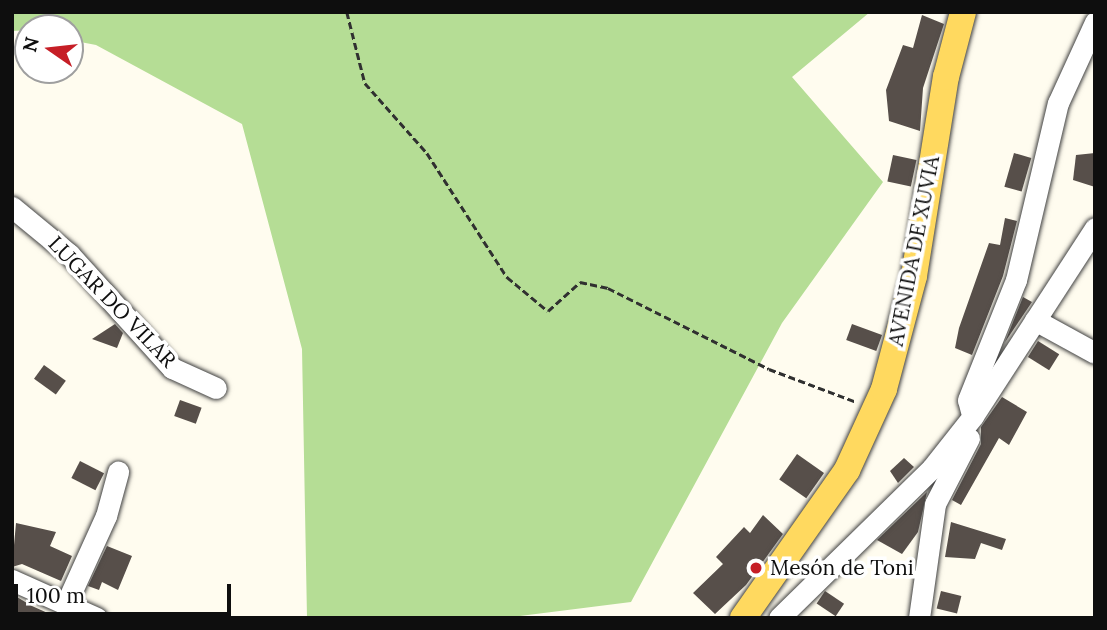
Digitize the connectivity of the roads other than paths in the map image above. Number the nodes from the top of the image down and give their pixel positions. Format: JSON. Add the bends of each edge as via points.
{"nodes":[{"id":1,"x":964,"y":12,"type":"edge"},
{"id":2,"x":1095,"y":22,"type":"edge"},
{"id":3,"x":12,"y":207,"type":"edge"},
{"id":4,"x":1095,"y":228,"type":"edge"},
{"id":5,"x":1035,"y":320,"type":"junction"},
{"id":6,"x":1095,"y":353,"type":"edge"},
{"id":7,"x":216,"y":388,"type":"dead end"},
{"id":8,"x":974,"y":416,"type":"junction"},
{"id":9,"x":118,"y":472,"type":"dead end"},
{"id":10,"x":12,"y":580,"type":"edge"},
{"id":11,"x":66,"y":604,"type":"junction"},
{"id":12,"x":97,"y":618,"type":"edge"},
{"id":13,"x":743,"y":618,"type":"edge"},
{"id":14,"x":779,"y":618,"type":"edge"},
{"id":15,"x":919,"y":618,"type":"edge"}],
"edges":[{"from":1,"to":13,"type":"main road","name":"AVENIDA DE XUVIA","via":[[946,77],[907,307],[876,410],[820,513]]},
{"from":2,"to":8,"type":"street","via":[[1042,154],[1016,280],[968,400]]},
{"from":3,"to":7,"type":"street","name":"LUGAR DO VILAR","via":[[69,254],[172,368]]},
{"from":4,"to":5,"type":"street"},
{"from":5,"to":6,"type":"street"},
{"from":5,"to":8,"type":"street"},
{"from":8,"to":14,"type":"street","via":[[932,468]]},
{"from":8,"to":15,"type":"street","via":[[970,436],[935,504]]},
{"from":9,"to":11,"type":"street","via":[[106,516]]},
{"from":10,"to":11,"type":"street"},
{"from":11,"to":12,"type":"street"}]}
